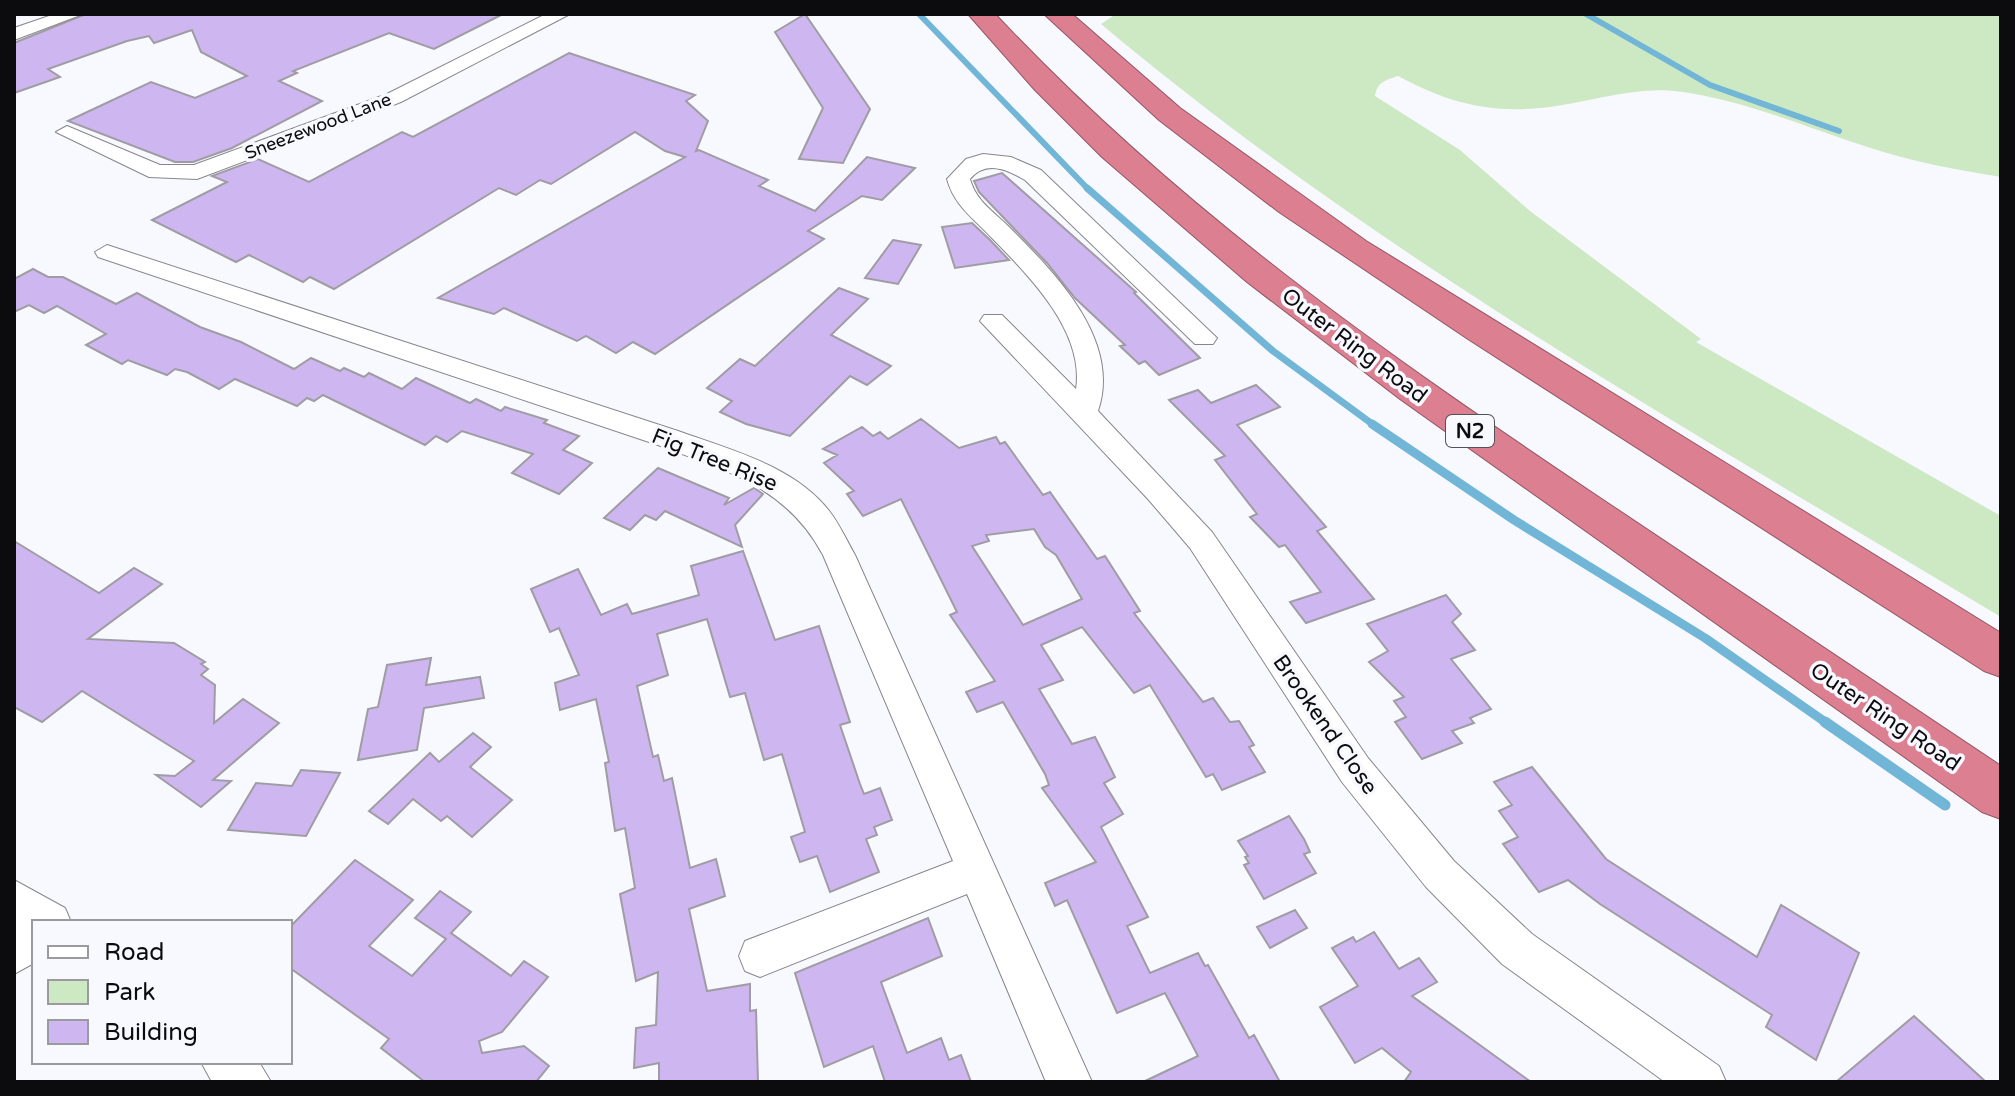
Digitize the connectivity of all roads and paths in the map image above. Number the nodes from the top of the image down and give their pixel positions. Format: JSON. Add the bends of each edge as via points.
{"nodes":[{"id":1,"x":74,"y":14,"type":"edge"},
{"id":2,"x":561,"y":14,"type":"edge"},
{"id":3,"x":981,"y":14,"type":"edge"},
{"id":4,"x":1057,"y":14,"type":"edge"},
{"id":5,"x":14,"y":34,"type":"edge"},
{"id":6,"x":67,"y":132,"type":"dead end"},
{"id":7,"x":107,"y":252,"type":"dead end"},
{"id":8,"x":993,"y":321,"type":"dead end"},
{"id":9,"x":1204,"y":338,"type":"dead end"},
{"id":10,"x":1082,"y":415,"type":"junction"},
{"id":11,"x":2001,"y":657,"type":"edge"},
{"id":12,"x":2001,"y":795,"type":"edge"},
{"id":13,"x":977,"y":871,"type":"junction"},
{"id":14,"x":35,"y":913,"type":"edge"},
{"id":15,"x":14,"y":953,"type":"edge"},
{"id":16,"x":760,"y":956,"type":"dead end"},
{"id":17,"x":226,"y":1064,"type":"edge"},
{"id":18,"x":248,"y":1082,"type":"edge"},
{"id":19,"x":1069,"y":1082,"type":"edge"},
{"id":20,"x":1703,"y":1082,"type":"edge"}],
"edges":[{"from":1,"to":5,"type":"street"},
{"from":2,"to":6,"type":"street","name":"Sneezewood Lane","via":[[394,98],[197,172],[157,172]]},
{"from":3,"to":12,"type":"highway","name":"Outer Ring Road","number":"N2","via":[[1123,157],[1340,335],[1448,416]]},
{"from":4,"to":11,"type":"highway","via":[[1135,84],[1325,228]]},
{"from":7,"to":13,"type":"street","name":"Fig Tree Rise","via":[[668,438],[786,487],[818,518],[839,555]]},
{"from":8,"to":10,"type":"street","name":"Brookend Close"},
{"from":9,"to":10,"type":"street","via":[[1033,175],[1000,160],[964,169],[958,179],[960,191],[971,207],[1000,232],[1085,344],[1091,388]]},
{"from":10,"to":20,"type":"street","name":"Brookend Close","via":[[1201,540],[1355,770],[1440,874],[1517,949]]},
{"from":13,"to":16,"type":"street"},
{"from":13,"to":19,"type":"street","name":"Fig Tree Rise"},
{"from":14,"to":15,"type":"street"},
{"from":17,"to":18,"type":"street"}]}
